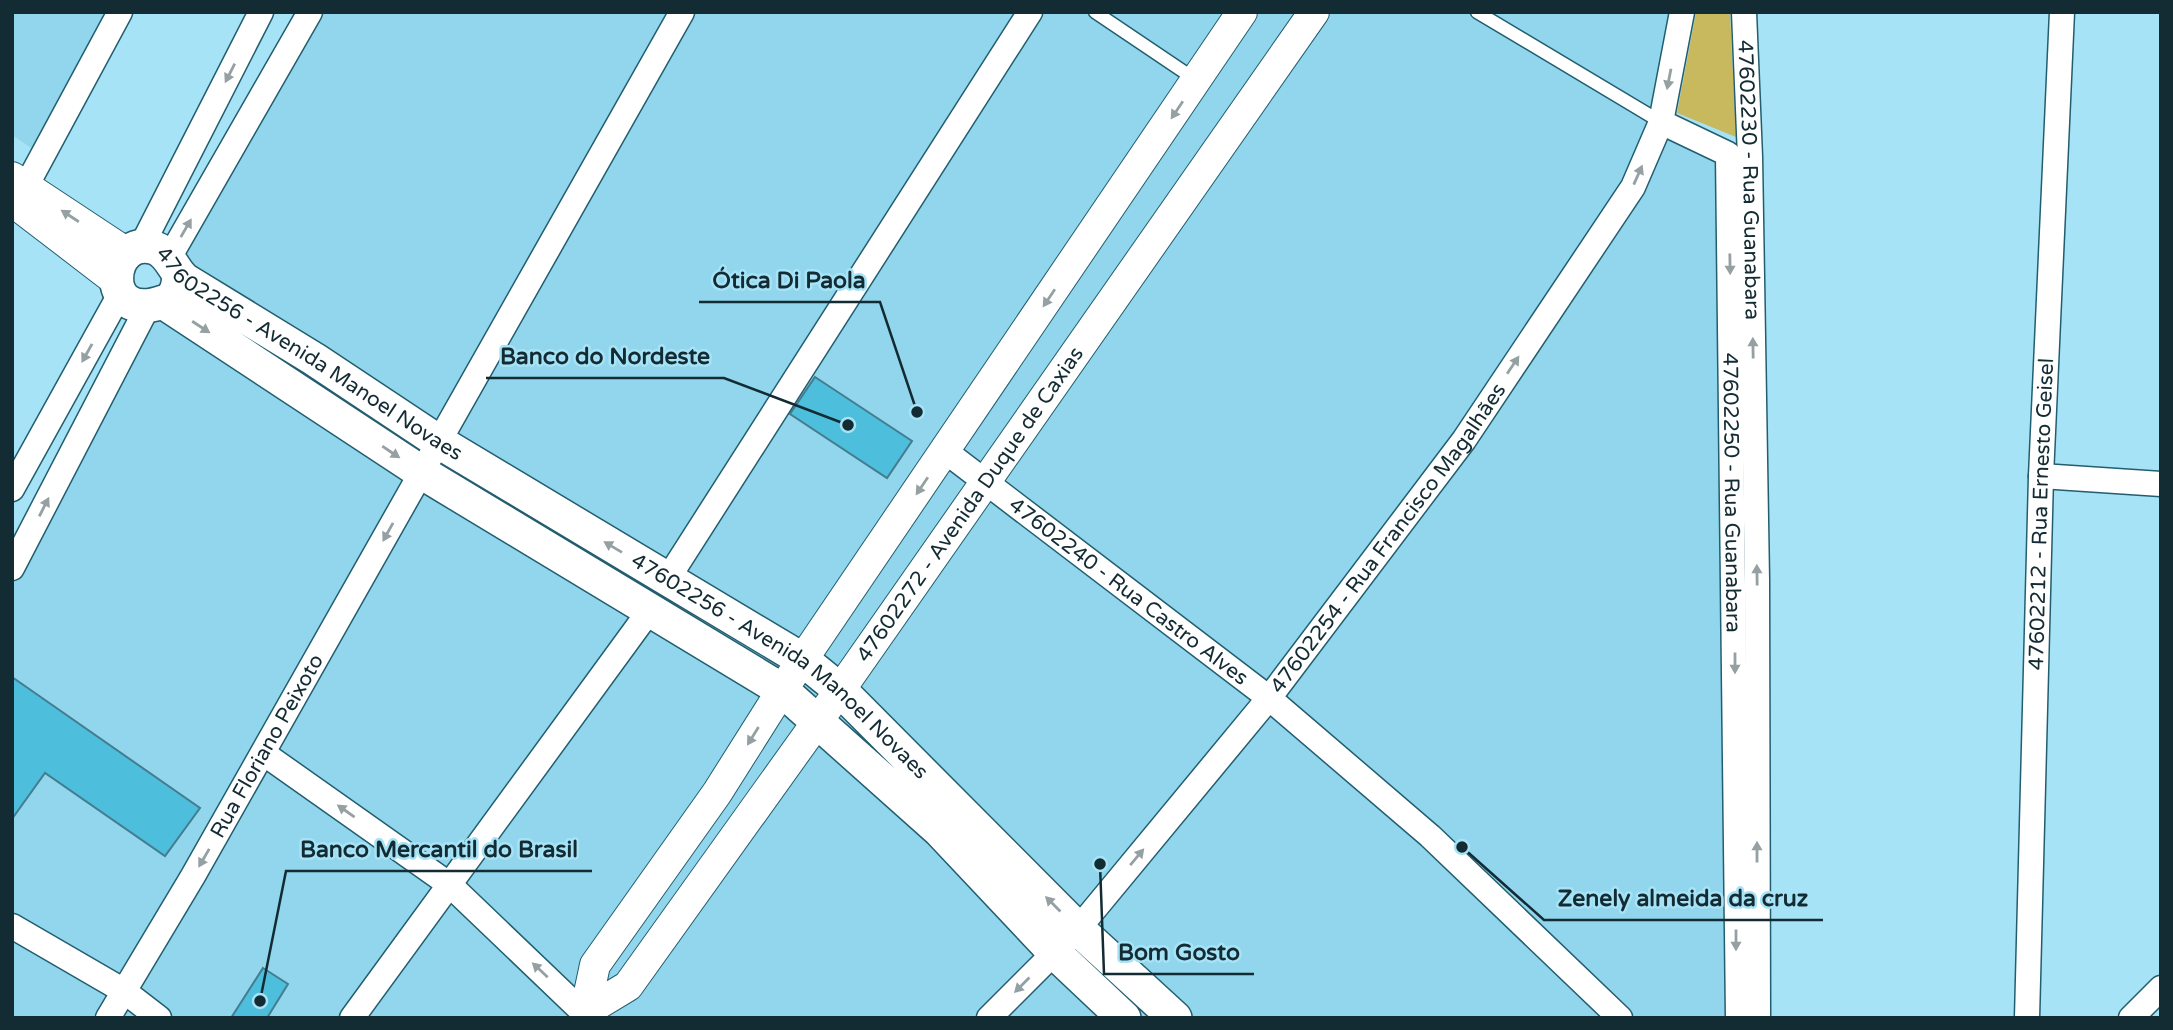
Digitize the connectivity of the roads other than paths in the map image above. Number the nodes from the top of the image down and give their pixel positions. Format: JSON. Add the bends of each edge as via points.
{"nodes":[{"id":1,"x":120,"y":12,"type":"edge"},
{"id":2,"x":261,"y":12,"type":"edge"},
{"id":3,"x":310,"y":12,"type":"edge"},
{"id":4,"x":682,"y":12,"type":"edge"},
{"id":5,"x":1030,"y":12,"type":"edge"},
{"id":6,"x":1095,"y":12,"type":"edge"},
{"id":7,"x":1242,"y":12,"type":"edge"},
{"id":8,"x":1314,"y":12,"type":"edge"},
{"id":9,"x":1477,"y":12,"type":"edge"},
{"id":10,"x":1682,"y":12,"type":"edge"},
{"id":11,"x":1744,"y":12,"type":"edge"},
{"id":12,"x":2063,"y":12,"type":"edge"},
{"id":13,"x":1196,"y":81,"type":"junction"},
{"id":14,"x":1661,"y":122,"type":"junction"},
{"id":15,"x":1739,"y":155,"type":"junction"},
{"id":16,"x":17,"y":192,"type":"edge"},
{"id":17,"x":145,"y":277,"type":"junction"},
{"id":18,"x":314,"y":359,"type":"junction"},
{"id":19,"x":297,"y":389,"type":"junction"},
{"id":20,"x":439,"y":442,"type":"junction"},
{"id":21,"x":945,"y":451,"type":"junction"},
{"id":22,"x":421,"y":472,"type":"junction"},
{"id":23,"x":2041,"y":477,"type":"junction"},
{"id":24,"x":983,"y":482,"type":"junction"},
{"id":25,"x":2161,"y":484,"type":"edge"},
{"id":26,"x":12,"y":489,"type":"edge"},
{"id":27,"x":12,"y":568,"type":"edge"},
{"id":28,"x":667,"y":580,"type":"junction"},
{"id":29,"x":650,"y":610,"type":"junction"},
{"id":30,"x":803,"y":660,"type":"junction"},
{"id":31,"x":782,"y":690,"type":"junction"},
{"id":32,"x":840,"y":690,"type":"junction"},
{"id":33,"x":1269,"y":698,"type":"junction"},
{"id":34,"x":818,"y":720,"type":"junction"},
{"id":35,"x":263,"y":753,"type":"junction"},
{"id":36,"x":450,"y":885,"type":"junction"},
{"id":37,"x":12,"y":926,"type":"edge"},
{"id":38,"x":1078,"y":929,"type":"junction"},
{"id":39,"x":1054,"y":952,"type":"junction"},
{"id":40,"x":2161,"y":988,"type":"edge"},
{"id":41,"x":124,"y":991,"type":"junction"},
{"id":42,"x":585,"y":1016,"type":"edge"},
{"id":43,"x":108,"y":1018,"type":"edge"},
{"id":44,"x":159,"y":1018,"type":"edge"},
{"id":45,"x":352,"y":1018,"type":"edge"},
{"id":46,"x":989,"y":1018,"type":"edge"},
{"id":47,"x":1124,"y":1018,"type":"edge"},
{"id":48,"x":1175,"y":1018,"type":"edge"},
{"id":49,"x":1620,"y":1018,"type":"edge"},
{"id":50,"x":1738,"y":1018,"type":"edge"},
{"id":51,"x":1758,"y":1018,"type":"edge"},
{"id":52,"x":2027,"y":1018,"type":"edge"},
{"id":53,"x":2131,"y":1018,"type":"edge"}],
"edges":[{"from":1,"to":16,"type":"street"},
{"from":2,"to":17,"type":"street","one_way":true},
{"from":17,"to":3,"type":"street","one_way":true},
{"from":4,"to":20,"type":"street","name":"Rua Floriano Peixoto"},
{"from":5,"to":28,"type":"street"},
{"from":6,"to":13,"type":"lane"},
{"from":7,"to":13,"type":"street"},
{"from":8,"to":24,"type":"street","name":"47602272 - Avenida Duque de Caxias"},
{"from":9,"to":14,"type":"lane"},
{"from":10,"to":14,"type":"street","one_way":true},
{"from":11,"to":15,"type":"street","name":"47602230 - Rua Guanabara"},
{"from":12,"to":23,"type":"street","name":"47602212 - Rua Ernesto Geisel"},
{"from":13,"to":21,"type":"street","one_way":true},
{"from":14,"to":15,"type":"street"},
{"from":33,"to":14,"type":"street","name":"47602254 - Rua Francisco Magalhães","one_way":true,"via":[[1464,440],[1633,187]]},
{"from":15,"to":50,"type":"street","name":"47602250 - Rua Guanabara","one_way":true},
{"from":51,"to":15,"type":"street","name":"47602230 - Rua Guanabara","one_way":true,"via":[[1758,580]]},
{"from":16,"to":17,"type":"street"},
{"from":17,"to":18,"type":"main road","name":"47602256 - Avenida Manoel Novaes"},
{"from":17,"to":19,"type":"main road","name":"47602256 - Avenida Manoel Novaes","one_way":true},
{"from":17,"to":26,"type":"street","one_way":true},
{"from":27,"to":17,"type":"street","one_way":true},
{"from":18,"to":19,"type":"street"},
{"from":18,"to":20,"type":"main road","name":"47602256 - Avenida Manoel Novaes"},
{"from":19,"to":22,"type":"main road","name":"47602256 - Avenida Manoel Novaes","one_way":true},
{"from":20,"to":22,"type":"street","name":"Rua Floriano Peixoto"},
{"from":28,"to":20,"type":"main road","name":"47602256 - Avenida Manoel Novaes","one_way":true},
{"from":21,"to":24,"type":"street","name":"47602240 - Rua Castro Alves"},
{"from":21,"to":30,"type":"street","one_way":true},
{"from":22,"to":29,"type":"main road","name":"47602256 - Avenida Manoel Novaes"},
{"from":22,"to":35,"type":"street","name":"Rua Floriano Peixoto","one_way":true},
{"from":23,"to":25,"type":"street"},
{"from":23,"to":52,"type":"street","name":"47602212 - Rua Ernesto Geisel"},
{"from":24,"to":32,"type":"street","name":"47602272 - Avenida Duque de Caxias"},
{"from":24,"to":33,"type":"street","name":"47602240 - Rua Castro Alves"},
{"from":28,"to":30,"type":"main road","name":"47602256 - Avenida Manoel Novaes"},
{"from":29,"to":31,"type":"main road","name":"47602256 - Avenida Manoel Novaes"},
{"from":29,"to":36,"type":"street"},
{"from":30,"to":31,"type":"street"},
{"from":30,"to":32,"type":"main road","name":"47602256 - Avenida Manoel Novaes"},
{"from":31,"to":34,"type":"main road","name":"47602256 - Avenida Manoel Novaes"},
{"from":31,"to":42,"type":"street","one_way":true,"via":[[717,793],[594,965]]},
{"from":32,"to":34,"type":"street","name":"47602272 - Avenida Duque de Caxias"},
{"from":38,"to":32,"type":"main road","name":"47602256 - Avenida Manoel Novaes","one_way":true},
{"from":38,"to":33,"type":"street","name":"47602254 - Rua Francisco Magalhães","one_way":true},
{"from":33,"to":49,"type":"street","name":"47602240 - Rua Castro Alves","via":[[1430,836]]},
{"from":34,"to":39,"type":"main road","name":"47602256 - Avenida Manoel Novaes","via":[[939,830]]},
{"from":34,"to":42,"type":"street","name":"47602272 - Avenida Duque de Caxias","via":[[628,986]]},
{"from":36,"to":35,"type":"street","one_way":true},
{"from":35,"to":41,"type":"street","name":"Rua Floriano Peixoto","one_way":true},
{"from":42,"to":36,"type":"street","one_way":true},
{"from":36,"to":45,"type":"street"},
{"from":37,"to":41,"type":"street"},
{"from":38,"to":39,"type":"street","name":"47602254 - Rua Francisco Magalhães"},
{"from":38,"to":48,"type":"main road","name":"47602256 - Avenida Manoel Novaes"},
{"from":39,"to":46,"type":"street","name":"47602254 - Rua Francisco Magalhães","one_way":true},
{"from":39,"to":47,"type":"main road","name":"47602256 - Avenida Manoel Novaes"},
{"from":40,"to":53,"type":"street"},
{"from":41,"to":43,"type":"street","name":"Rua Floriano Peixoto"},
{"from":41,"to":44,"type":"street"}]}
